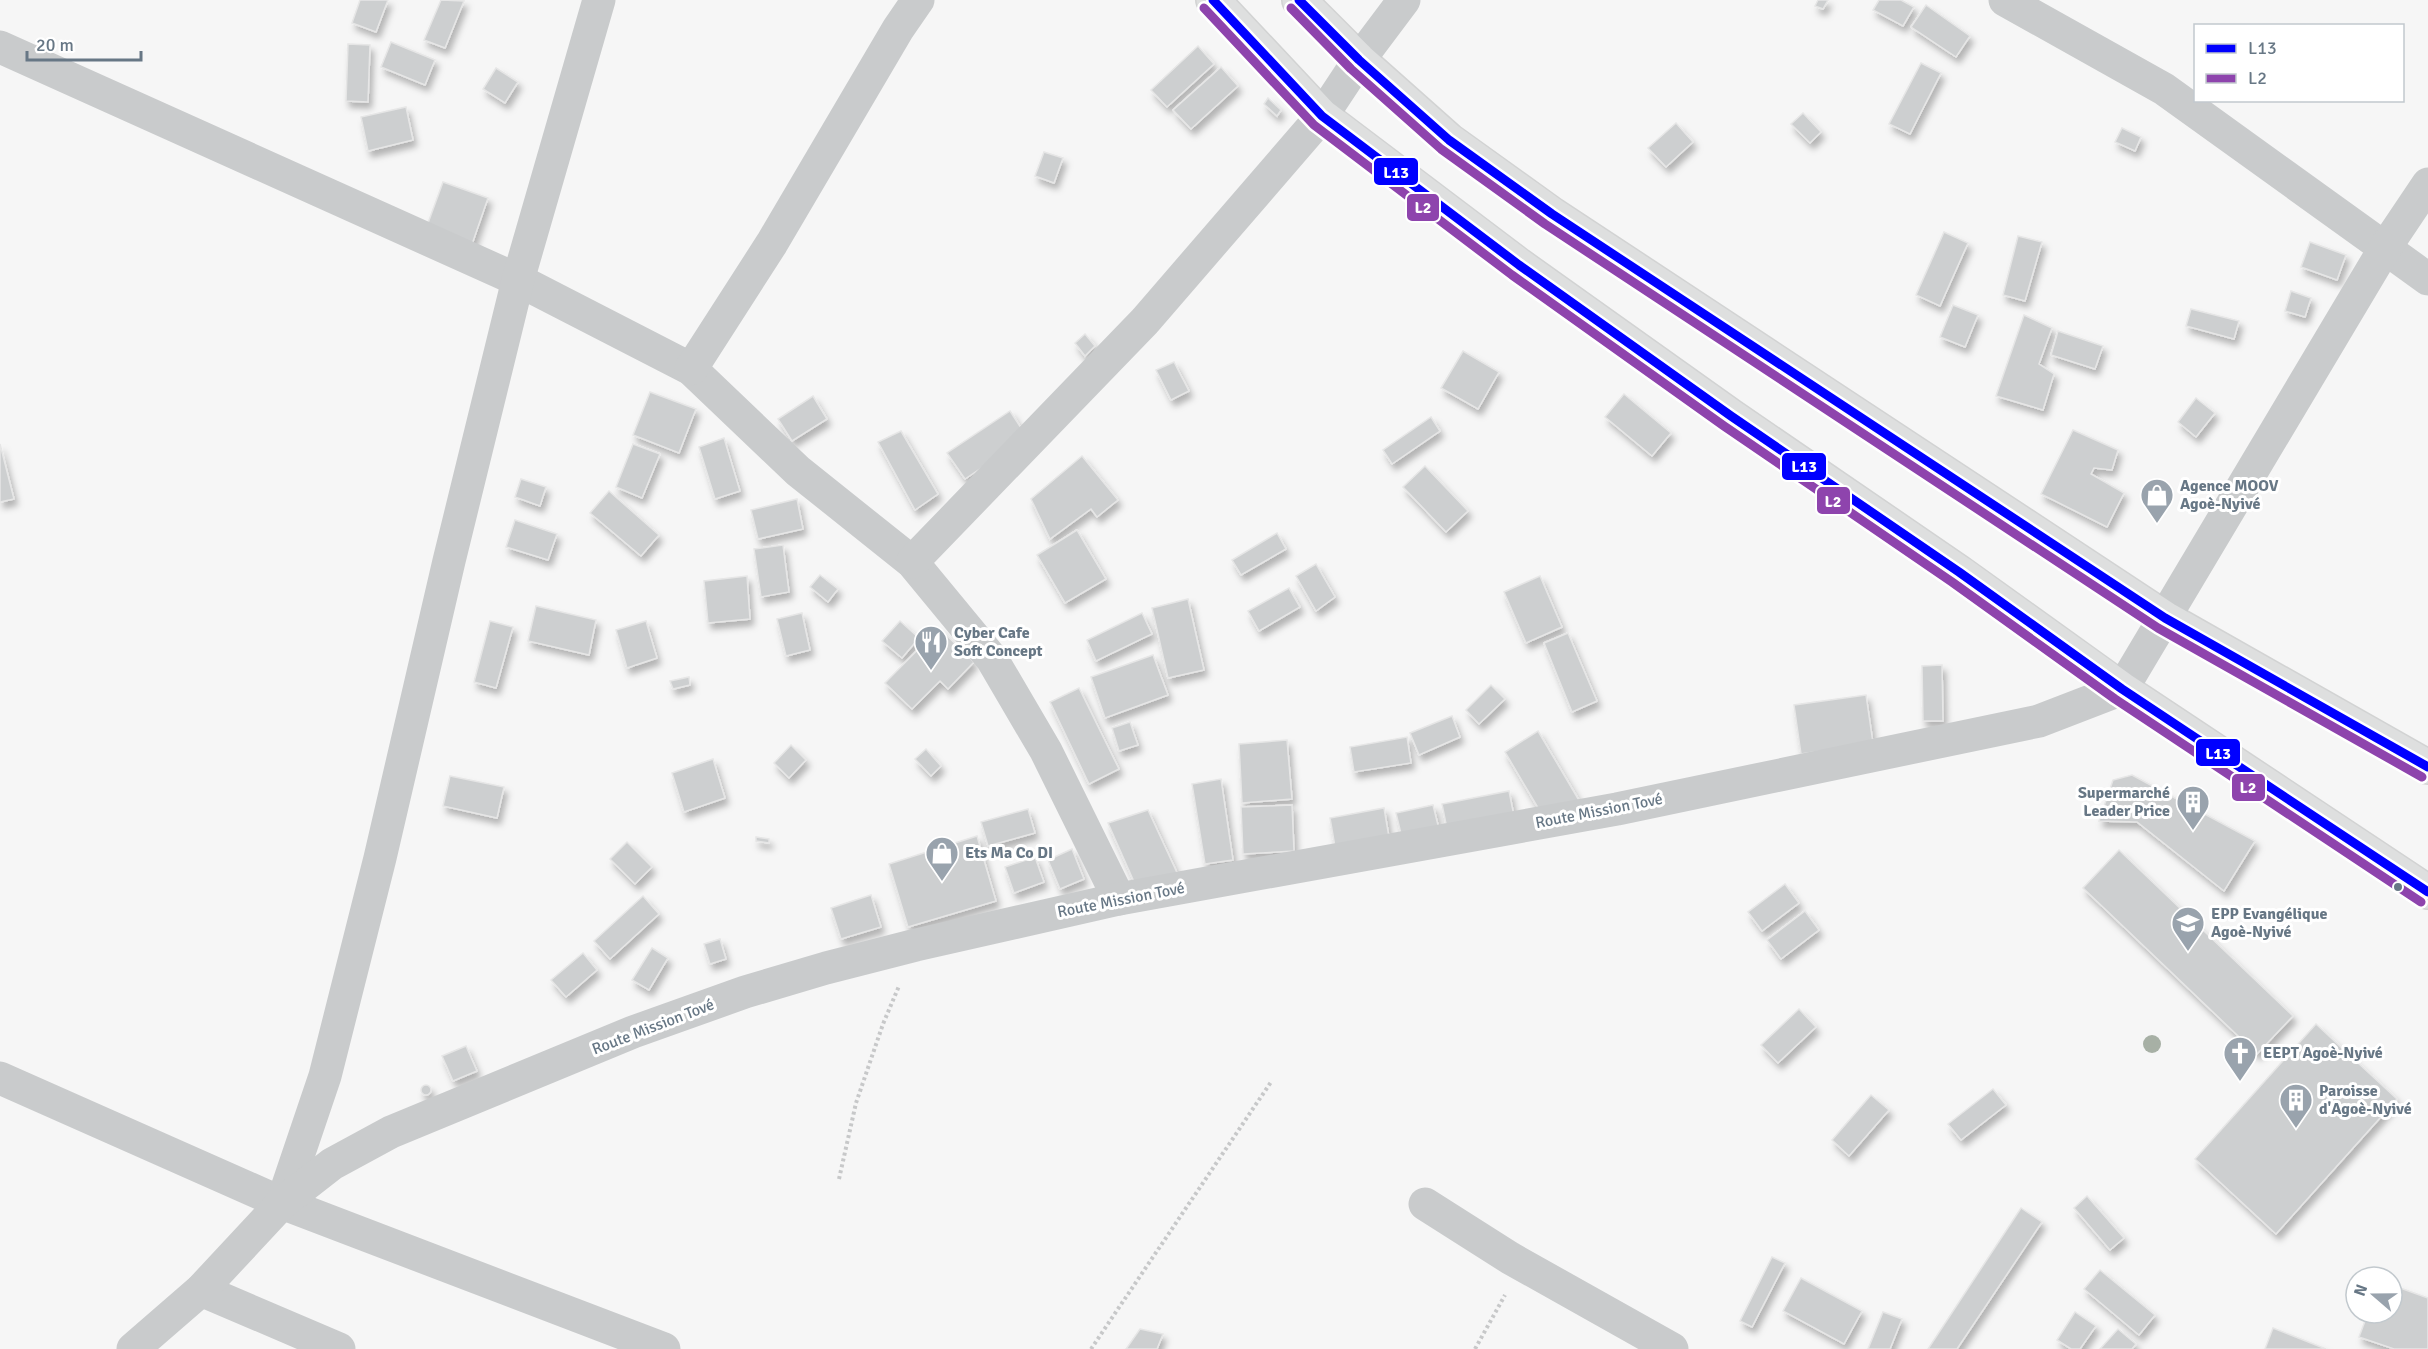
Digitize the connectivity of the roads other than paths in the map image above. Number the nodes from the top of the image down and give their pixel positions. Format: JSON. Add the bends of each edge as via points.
{"nodes":[{"id":1,"x":599,"y":0,"type":"edge"},
{"id":2,"x":918,"y":0,"type":"edge"},
{"id":3,"x":1213,"y":0,"type":"edge"},
{"id":4,"x":1299,"y":0,"type":"edge"},
{"id":5,"x":1404,"y":0,"type":"edge"},
{"id":6,"x":2005,"y":0,"type":"edge"},
{"id":7,"x":0,"y":47,"type":"edge"},
{"id":8,"x":1359,"y":60,"type":"junction"},
{"id":9,"x":1322,"y":116,"type":"junction"},
{"id":10,"x":2428,"y":184,"type":"edge"},
{"id":11,"x":2385,"y":248,"type":"junction"},
{"id":12,"x":2428,"y":279,"type":"edge"},
{"id":13,"x":518,"y":280,"type":"junction"},
{"id":14,"x":691,"y":369,"type":"junction"},
{"id":15,"x":912,"y":562,"type":"junction"},
{"id":16,"x":2165,"y":618,"type":"junction"},
{"id":17,"x":2122,"y":689,"type":"junction"},
{"id":18,"x":2428,"y":767,"type":"edge"},
{"id":19,"x":2428,"y":892,"type":"edge"},
{"id":20,"x":1119,"y":899,"type":"junction"},
{"id":21,"x":0,"y":1078,"type":"edge"},
{"id":22,"x":282,"y":1203,"type":"junction"},
{"id":23,"x":1425,"y":1204,"type":"dead end"},
{"id":24,"x":201,"y":1290,"type":"junction"},
{"id":25,"x":133,"y":1349,"type":"edge"},
{"id":26,"x":339,"y":1349,"type":"edge"},
{"id":27,"x":664,"y":1349,"type":"edge"},
{"id":28,"x":1672,"y":1349,"type":"edge"}],
"edges":[{"from":1,"to":13,"type":"street"},
{"from":2,"to":14,"type":"street"},
{"from":3,"to":9,"type":"highway"},
{"from":4,"to":8,"type":"highway"},
{"from":5,"to":8,"type":"street"},
{"from":6,"to":11,"type":"street","via":[[2164,89]]},
{"from":7,"to":13,"type":"street"},
{"from":8,"to":9,"type":"street"},
{"from":8,"to":16,"type":"highway","via":[[1449,140],[1552,214]]},
{"from":9,"to":15,"type":"street","via":[[1146,321]]},
{"from":9,"to":17,"type":"highway","via":[[1731,416]]},
{"from":10,"to":11,"type":"street"},
{"from":11,"to":12,"type":"street"},
{"from":11,"to":16,"type":"street"},
{"from":13,"to":14,"type":"street"},
{"from":13,"to":22,"type":"street","via":[[328,1064]]},
{"from":14,"to":15,"type":"street","via":[[798,471]]},
{"from":15,"to":20,"type":"street","via":[[992,659],[1046,751]]},
{"from":16,"to":17,"type":"street"},
{"from":16,"to":18,"type":"highway"},
{"from":17,"to":19,"type":"highway"},
{"from":17,"to":20,"type":"street","name":"Route Mission Tové","via":[[2028,723],[1617,809]]},
{"from":20,"to":22,"type":"street","name":"Route Mission Tové","via":[[916,945],[745,992],[622,1037],[391,1132],[332,1164]]},
{"from":21,"to":22,"type":"street"},
{"from":22,"to":24,"type":"street","name":"Route Mission Tové"},
{"from":22,"to":27,"type":"street"},
{"from":23,"to":28,"type":"street","via":[[1524,1266]]},
{"from":24,"to":25,"type":"street","name":"Route Mission Tové"},
{"from":24,"to":26,"type":"street"}]}
